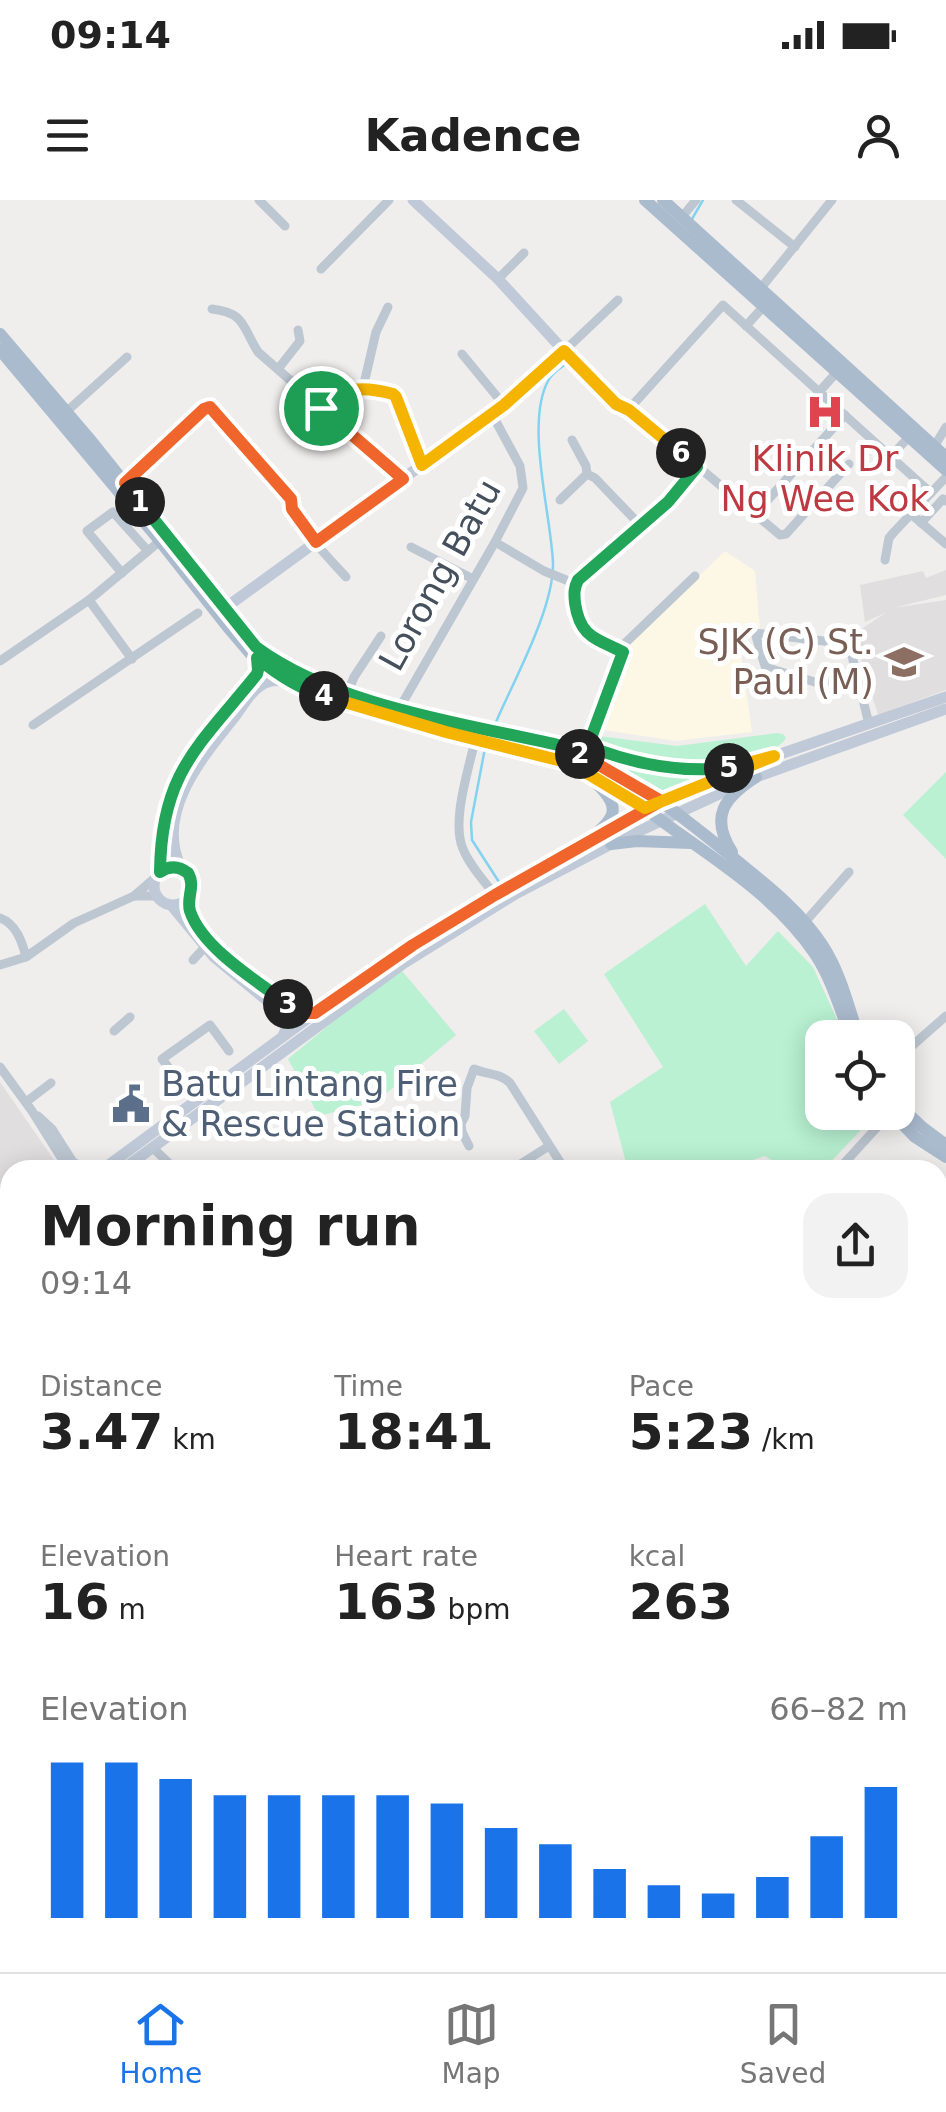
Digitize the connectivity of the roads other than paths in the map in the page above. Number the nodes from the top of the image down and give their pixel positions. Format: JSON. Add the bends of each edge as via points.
{"nodes":[{"id":1,"x":259,"y":200,"type":"edge"},
{"id":2,"x":389,"y":200,"type":"edge"},
{"id":3,"x":413,"y":200,"type":"edge"},
{"id":4,"x":645,"y":200,"type":"edge"},
{"id":5,"x":662,"y":200,"type":"edge"},
{"id":6,"x":696,"y":200,"type":"edge"},
{"id":7,"x":736,"y":200,"type":"edge"},
{"id":8,"x":832,"y":200,"type":"edge"},
{"id":9,"x":748,"y":204,"type":"edge"},
{"id":10,"x":285,"y":226,"type":"dead end"},
{"id":11,"x":686,"y":228,"type":"junction"},
{"id":12,"x":795,"y":247,"type":"junction"},
{"id":13,"x":524,"y":253,"type":"dead end"},
{"id":14,"x":321,"y":269,"type":"dead end"},
{"id":15,"x":498,"y":279,"type":"junction"},
{"id":16,"x":761,"y":288,"type":"junction"},
{"id":17,"x":618,"y":300,"type":"dead end"},
{"id":18,"x":388,"y":307,"type":"dead end"},
{"id":19,"x":762,"y":307,"type":"junction"},
{"id":20,"x":212,"y":310,"type":"dead end"},
{"id":21,"x":746,"y":326,"type":"junction"},
{"id":22,"x":298,"y":330,"type":"dead end"},
{"id":23,"x":0,"y":334,"type":"edge"},
{"id":24,"x":0,"y":350,"type":"edge"},
{"id":25,"x":564,"y":351,"type":"junction"},
{"id":26,"x":462,"y":354,"type":"dead end"},
{"id":27,"x":127,"y":356,"type":"dead end"},
{"id":28,"x":278,"y":369,"type":"junction"},
{"id":29,"x":836,"y":373,"type":"junction"},
{"id":30,"x":363,"y":388,"type":"junction"},
{"id":31,"x":820,"y":392,"type":"junction"},
{"id":32,"x":504,"y":405,"type":"junction"},
{"id":33,"x":321,"y":408,"type":"junction"},
{"id":34,"x":629,"y":410,"type":"junction"},
{"id":35,"x":66,"y":412,"type":"junction"},
{"id":36,"x":492,"y":414,"type":"junction"},
{"id":37,"x":845,"y":414,"type":"junction"},
{"id":38,"x":946,"y":426,"type":"edge"},
{"id":39,"x":908,"y":437,"type":"junction"},
{"id":40,"x":572,"y":440,"type":"dead end"},
{"id":41,"x":934,"y":446,"type":"junction"},
{"id":42,"x":891,"y":456,"type":"junction"},
{"id":43,"x":946,"y":458,"type":"edge"},
{"id":44,"x":849,"y":464,"type":"dead end"},
{"id":45,"x":422,"y":465,"type":"junction"},
{"id":46,"x":697,"y":467,"type":"junction"},
{"id":47,"x":587,"y":474,"type":"junction"},
{"id":48,"x":946,"y":474,"type":"edge"},
{"id":49,"x":403,"y":479,"type":"junction"},
{"id":50,"x":125,"y":483,"type":"junction"},
{"id":51,"x":931,"y":493,"type":"junction"},
{"id":52,"x":560,"y":500,"type":"dead end"},
{"id":53,"x":946,"y":502,"type":"edge"},
{"id":54,"x":755,"y":514,"type":"junction"},
{"id":55,"x":911,"y":514,"type":"junction"},
{"id":56,"x":921,"y":523,"type":"junction"},
{"id":57,"x":641,"y":526,"type":"junction"},
{"id":58,"x":160,"y":541,"type":"junction"},
{"id":59,"x":316,"y":542,"type":"junction"},
{"id":60,"x":495,"y":542,"type":"junction"},
{"id":61,"x":946,"y":544,"type":"edge"},
{"id":62,"x":411,"y":547,"type":"dead end"},
{"id":63,"x":148,"y":551,"type":"junction"},
{"id":64,"x":885,"y":560,"type":"dead end"},
{"id":65,"x":122,"y":573,"type":"junction"},
{"id":66,"x":694,"y":576,"type":"dead end"},
{"id":67,"x":346,"y":577,"type":"dead end"},
{"id":68,"x":473,"y":579,"type":"junction"},
{"id":69,"x":576,"y":584,"type":"junction"},
{"id":70,"x":89,"y":600,"type":"junction"},
{"id":71,"x":226,"y":608,"type":"junction"},
{"id":72,"x":198,"y":613,"type":"dead end"},
{"id":73,"x":381,"y":636,"type":"dead end"},
{"id":74,"x":618,"y":650,"type":"junction"},
{"id":75,"x":257,"y":658,"type":"junction"},
{"id":76,"x":132,"y":659,"type":"junction"},
{"id":77,"x":0,"y":662,"type":"edge"},
{"id":78,"x":856,"y":677,"type":"junction"},
{"id":79,"x":291,"y":682,"type":"junction"},
{"id":80,"x":348,"y":692,"type":"junction"},
{"id":81,"x":946,"y":697,"type":"edge"},
{"id":82,"x":399,"y":709,"type":"junction"},
{"id":83,"x":946,"y":709,"type":"edge"},
{"id":84,"x":869,"y":724,"type":"junction"},
{"id":85,"x":33,"y":725,"type":"dead end"},
{"id":86,"x":485,"y":735,"type":"junction"},
{"id":87,"x":558,"y":745,"type":"junction"},
{"id":88,"x":588,"y":746,"type":"junction"},
{"id":89,"x":774,"y":756,"type":"junction"},
{"id":90,"x":582,"y":770,"type":"junction"},
{"id":91,"x":756,"y":777,"type":"junction"},
{"id":92,"x":661,"y":801,"type":"junction"},
{"id":93,"x":645,"y":808,"type":"junction"},
{"id":94,"x":677,"y":812,"type":"junction"},
{"id":95,"x":661,"y":820,"type":"junction"},
{"id":96,"x":589,"y":840,"type":"junction"},
{"id":97,"x":693,"y":843,"type":"junction"},
{"id":98,"x":611,"y":844,"type":"junction"},
{"id":99,"x":737,"y":860,"type":"junction"},
{"id":100,"x":181,"y":868,"type":"junction"},
{"id":101,"x":849,"y":872,"type":"dead end"},
{"id":102,"x":158,"y":875,"type":"junction"},
{"id":103,"x":495,"y":895,"type":"junction"},
{"id":104,"x":134,"y":896,"type":"junction"},
{"id":105,"x":156,"y":896,"type":"junction"},
{"id":106,"x":188,"y":899,"type":"junction"},
{"id":107,"x":172,"y":906,"type":"junction"},
{"id":108,"x":0,"y":918,"type":"edge"},
{"id":109,"x":805,"y":922,"type":"junction"},
{"id":110,"x":204,"y":948,"type":"junction"},
{"id":111,"x":26,"y":956,"type":"junction"},
{"id":112,"x":193,"y":960,"type":"dead end"},
{"id":113,"x":0,"y":965,"type":"edge"},
{"id":114,"x":315,"y":1013,"type":"junction"},
{"id":115,"x":946,"y":1016,"type":"edge"},
{"id":116,"x":130,"y":1018,"type":"dead end"},
{"id":117,"x":844,"y":1020,"type":"edge"},
{"id":118,"x":853,"y":1020,"type":"edge"},
{"id":119,"x":114,"y":1031,"type":"dead end"},
{"id":120,"x":283,"y":1036,"type":"junction"},
{"id":121,"x":915,"y":1043,"type":"edge"},
{"id":122,"x":230,"y":1051,"type":"dead end"},
{"id":123,"x":0,"y":1066,"type":"edge"},
{"id":124,"x":51,"y":1083,"type":"dead end"},
{"id":125,"x":195,"y":1101,"type":"junction"},
{"id":126,"x":29,"y":1106,"type":"junction"},
{"id":127,"x":915,"y":1121,"type":"edge"},
{"id":128,"x":875,"y":1130,"type":"edge"},
{"id":129,"x":908,"y":1130,"type":"edge"},
{"id":130,"x":946,"y":1145,"type":"edge"},
{"id":131,"x":469,"y":1146,"type":"dead end"},
{"id":132,"x":549,"y":1146,"type":"junction"},
{"id":133,"x":152,"y":1148,"type":"junction"},
{"id":134,"x":946,"y":1157,"type":"edge"},
{"id":135,"x":70,"y":1160,"type":"edge"},
{"id":136,"x":115,"y":1160,"type":"edge"},
{"id":137,"x":136,"y":1160,"type":"edge"},
{"id":138,"x":165,"y":1160,"type":"edge"},
{"id":139,"x":527,"y":1160,"type":"edge"},
{"id":140,"x":558,"y":1160,"type":"edge"},
{"id":141,"x":847,"y":1160,"type":"edge"}],
"edges":[{"from":1,"to":10,"type":"street"},
{"from":2,"to":14,"type":"street"},
{"from":3,"to":15,"type":"main road"},
{"from":4,"to":11,"type":"main road"},
{"from":5,"to":11,"type":"main road"},
{"from":6,"to":11,"type":"street"},
{"from":7,"to":9,"type":"street"},
{"from":8,"to":12,"type":"street"},
{"from":9,"to":12,"type":"street"},
{"from":11,"to":16,"type":"main road"},
{"from":11,"to":19,"type":"main road"},
{"from":12,"to":16,"type":"street"},
{"from":13,"to":15,"type":"street"},
{"from":15,"to":25,"type":"main road"},
{"from":16,"to":29,"type":"main road","via":[[761,296]]},
{"from":16,"to":41,"type":"main road"},
{"from":17,"to":25,"type":"street"},
{"from":18,"to":30,"type":"street"},
{"from":19,"to":21,"type":"street"},
{"from":19,"to":29,"type":"main road"},
{"from":20,"to":28,"type":"street","via":[[235,314],[258,352]]},
{"from":21,"to":31,"type":"street"},
{"from":21,"to":34,"type":"street","via":[[721,306]]},
{"from":22,"to":28,"type":"street","via":[[300,341]]},
{"from":23,"to":35,"type":"main road"},
{"from":24,"to":58,"type":"main road"},
{"from":25,"to":32,"type":"main road"},
{"from":25,"to":34,"type":"street"},
{"from":26,"to":32,"type":"street"},
{"from":27,"to":35,"type":"street"},
{"from":28,"to":33,"type":"street"},
{"from":29,"to":31,"type":"street"},
{"from":29,"to":39,"type":"main road"},
{"from":30,"to":33,"type":"street","via":[[336,394]]},
{"from":30,"to":45,"type":"street","via":[[396,397]]},
{"from":31,"to":37,"type":"street"},
{"from":32,"to":36,"type":"main road"},
{"from":33,"to":49,"type":"street"},
{"from":34,"to":46,"type":"street"},
{"from":35,"to":50,"type":"main road"},
{"from":36,"to":45,"type":"main road"},
{"from":36,"to":60,"type":"street","name":"Lorong Batu","via":[[520,466],[523,488]]},
{"from":37,"to":42,"type":"street"},
{"from":37,"to":54,"type":"street"},
{"from":38,"to":41,"type":"street"},
{"from":39,"to":42,"type":"street"},
{"from":39,"to":48,"type":"main road"},
{"from":40,"to":47,"type":"street"},
{"from":41,"to":43,"type":"main road"},
{"from":42,"to":51,"type":"street"},
{"from":44,"to":54,"type":"street","via":[[784,536]]},
{"from":45,"to":49,"type":"main road"},
{"from":46,"to":54,"type":"street"},
{"from":46,"to":57,"type":"street"},
{"from":47,"to":52,"type":"street"},
{"from":47,"to":57,"type":"street"},
{"from":48,"to":51,"type":"street"},
{"from":49,"to":59,"type":"main road"},
{"from":50,"to":59,"type":"street","via":[[210,407],[291,499]]},
{"from":50,"to":71,"type":"main road"},
{"from":51,"to":55,"type":"street"},
{"from":53,"to":56,"type":"street","via":[[939,501]]},
{"from":55,"to":56,"type":"street"},
{"from":55,"to":64,"type":"street","via":[[889,538]]},
{"from":56,"to":61,"type":"street"},
{"from":57,"to":69,"type":"street"},
{"from":58,"to":63,"type":"street"},
{"from":58,"to":75,"type":"main road"},
{"from":59,"to":67,"type":"street"},
{"from":59,"to":71,"type":"main road"},
{"from":60,"to":68,"type":"street","name":"Lorong Batu"},
{"from":60,"to":69,"type":"street"},
{"from":62,"to":68,"type":"street"},
{"from":63,"to":65,"type":"street"},
{"from":63,"to":65,"type":"street","via":[[113,512],[87,531]]},
{"from":65,"to":70,"type":"street"},
{"from":66,"to":74,"type":"street"},
{"from":68,"to":82,"type":"street","name":"Lorong Batu"},
{"from":69,"to":74,"type":"street","via":[[580,625]]},
{"from":70,"to":76,"type":"street"},
{"from":70,"to":77,"type":"street"},
{"from":71,"to":80,"type":"main road","via":[[256,647],[279,664]]},
{"from":72,"to":76,"type":"street"},
{"from":73,"to":80,"type":"street"},
{"from":74,"to":88,"type":"street","via":[[623,652]]},
{"from":75,"to":79,"type":"main road"},
{"from":75,"to":102,"type":"main road","via":[[257,674],[177,779]]},
{"from":76,"to":85,"type":"street"},
{"from":78,"to":78,"type":"street","via":[[850,644],[755,633],[768,668],[818,683]]},
{"from":78,"to":84,"type":"street"},
{"from":79,"to":86,"type":"main road"},
{"from":79,"to":100,"type":"main road","via":[[270,680],[256,690],[196,767],[174,830]]},
{"from":80,"to":82,"type":"main road"},
{"from":81,"to":84,"type":"main road"},
{"from":82,"to":86,"type":"main road"},
{"from":83,"to":91,"type":"main road"},
{"from":84,"to":89,"type":"main road"},
{"from":86,"to":87,"type":"main road"},
{"from":86,"to":90,"type":"main road","via":[[498,746]]},
{"from":86,"to":103,"type":"street","via":[[466,784],[460,831],[463,848]]},
{"from":87,"to":88,"type":"main road"},
{"from":87,"to":92,"type":"main road"},
{"from":88,"to":89,"type":"main road","via":[[668,769],[727,768]]},
{"from":89,"to":92,"type":"main road"},
{"from":90,"to":93,"type":"main road"},
{"from":90,"to":96,"type":"main road","via":[[613,805],[609,823]]},
{"from":91,"to":94,"type":"main road"},
{"from":91,"to":99,"type":"main road","via":[[724,805],[721,828]]},
{"from":92,"to":93,"type":"main road"},
{"from":92,"to":94,"type":"main road"},
{"from":93,"to":95,"type":"main road"},
{"from":93,"to":96,"type":"main road"},
{"from":94,"to":95,"type":"main road"},
{"from":94,"to":99,"type":"main road"},
{"from":95,"to":97,"type":"main road"},
{"from":95,"to":98,"type":"main road"},
{"from":96,"to":103,"type":"main road"},
{"from":97,"to":98,"type":"main road"},
{"from":97,"to":117,"type":"main road","via":[[798,932],[827,974]]},
{"from":98,"to":133,"type":"main road","via":[[404,963]]},
{"from":99,"to":109,"type":"main road"},
{"from":100,"to":102,"type":"main road"},
{"from":100,"to":106,"type":"main road","via":[[192,879]]},
{"from":101,"to":109,"type":"street"},
{"from":102,"to":104,"type":"street"},
{"from":102,"to":105,"type":"main road"},
{"from":103,"to":114,"type":"main road"},
{"from":104,"to":105,"type":"street"},
{"from":104,"to":111,"type":"street","via":[[74,923]]},
{"from":105,"to":107,"type":"main road"},
{"from":106,"to":107,"type":"main road"},
{"from":106,"to":114,"type":"main road","via":[[197,925],[220,951],[294,1008]]},
{"from":107,"to":110,"type":"main road"},
{"from":108,"to":111,"type":"street","via":[[16,930]]},
{"from":109,"to":118,"type":"main road","via":[[836,970]]},
{"from":110,"to":112,"type":"street"},
{"from":110,"to":120,"type":"main road","via":[[286,1016]]},
{"from":111,"to":113,"type":"street"},
{"from":114,"to":120,"type":"main road"},
{"from":115,"to":121,"type":"street"},
{"from":116,"to":119,"type":"street"},
{"from":120,"to":125,"type":"main road"},
{"from":122,"to":125,"type":"street","via":[[210,1026],[162,1060]]},
{"from":123,"to":126,"type":"street"},
{"from":124,"to":126,"type":"street"},
{"from":125,"to":136,"type":"main road"},
{"from":126,"to":135,"type":"street"},
{"from":127,"to":130,"type":"main road"},
{"from":128,"to":141,"type":"street"},
{"from":129,"to":134,"type":"main road"},
{"from":131,"to":132,"type":"street","via":[[462,1124],[474,1069],[510,1084]]},
{"from":132,"to":139,"type":"street"},
{"from":132,"to":140,"type":"street"},
{"from":133,"to":137,"type":"main road"},
{"from":133,"to":138,"type":"street"}]}
